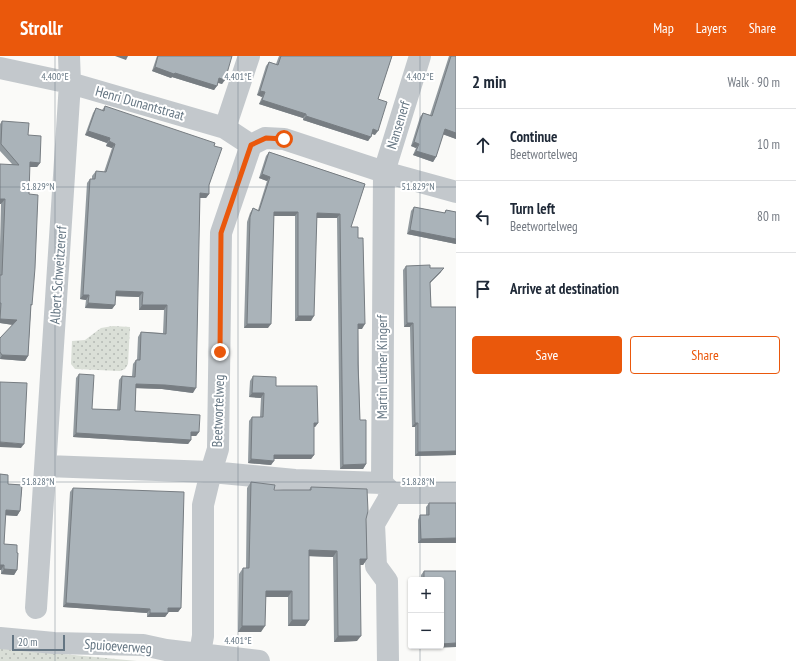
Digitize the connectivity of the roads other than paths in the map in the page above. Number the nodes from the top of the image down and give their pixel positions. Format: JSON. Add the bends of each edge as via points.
{"nodes":[{"id":1,"x":69,"y":56,"type":"edge"},
{"id":2,"x":249,"y":56,"type":"edge"},
{"id":3,"x":420,"y":56,"type":"edge"},
{"id":4,"x":0,"y":68,"type":"edge"},
{"id":5,"x":70,"y":83,"type":"junction"},
{"id":6,"x":226,"y":128,"type":"junction"},
{"id":7,"x":251,"y":145,"type":"junction"},
{"id":8,"x":384,"y":172,"type":"junction"},
{"id":9,"x":456,"y":192,"type":"edge"},
{"id":10,"x":46,"y":466,"type":"junction"},
{"id":11,"x":211,"y":472,"type":"junction"},
{"id":12,"x":387,"y":488,"type":"junction"},
{"id":13,"x":456,"y":493,"type":"edge"},
{"id":14,"x":36,"y":608,"type":"dead end"},
{"id":15,"x":0,"y":638,"type":"edge"},
{"id":16,"x":200,"y":653,"type":"junction"},
{"id":17,"x":259,"y":661,"type":"edge"},
{"id":18,"x":388,"y":661,"type":"edge"}],
"edges":[{"from":1,"to":5,"type":"street","name":"Albert Schweitzererf"},
{"from":2,"to":6,"type":"street"},
{"from":3,"to":8,"type":"street","name":"Nansenerf"},
{"from":4,"to":5,"type":"street","name":"Henri Dunantstraat"},
{"from":5,"to":6,"type":"street","name":"Henri Dunantstraat"},
{"from":5,"to":10,"type":"street","name":"Albert Schweitzererf"},
{"from":6,"to":7,"type":"street","name":"Henri Dunantstraat"},
{"from":7,"to":8,"type":"street","via":[[266,138],[284,139]]},
{"from":7,"to":11,"type":"street","name":"Beetwortelweg","via":[[221,233],[218,448]]},
{"from":8,"to":9,"type":"street"},
{"from":8,"to":12,"type":"street","name":"Martin Luther Kingerf"},
{"from":10,"to":11,"type":"street"},
{"from":10,"to":14,"type":"street","name":"Albert Schweitzererf"},
{"from":11,"to":12,"type":"street"},
{"from":11,"to":16,"type":"street","name":"Beetwortelweg","via":[[203,505],[203,636]]},
{"from":12,"to":13,"type":"street"},
{"from":12,"to":18,"type":"street","via":[[374,524],[376,566],[387,582]]},
{"from":15,"to":16,"type":"street","name":"Spuioeverweg","via":[[143,645]]},
{"from":16,"to":17,"type":"street","name":"Spuioeverweg"}]}
